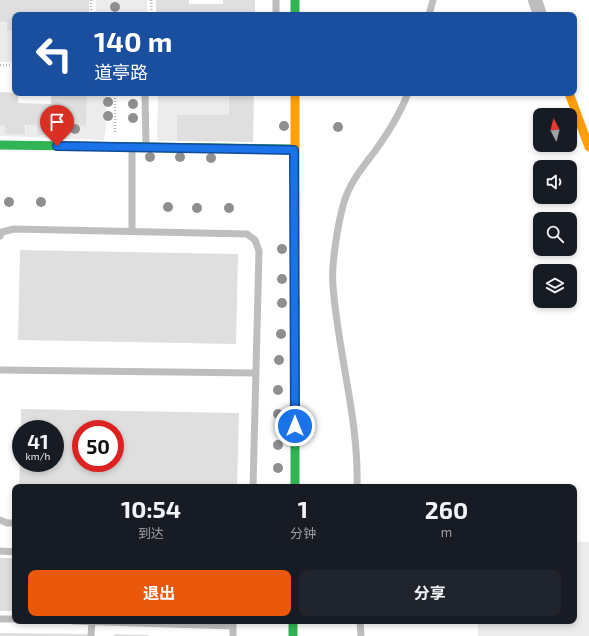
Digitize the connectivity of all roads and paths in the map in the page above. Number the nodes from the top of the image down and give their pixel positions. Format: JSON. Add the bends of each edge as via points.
{"nodes":[{"id":1,"x":91,"y":0,"type":"edge"},
{"id":2,"x":152,"y":0,"type":"edge"},
{"id":3,"x":276,"y":0,"type":"edge"},
{"id":4,"x":296,"y":0,"type":"edge"},
{"id":5,"x":433,"y":0,"type":"edge"},
{"id":6,"x":535,"y":0,"type":"edge"},
{"id":7,"x":91,"y":12,"type":"edge"},
{"id":8,"x":152,"y":12,"type":"edge"},
{"id":9,"x":276,"y":12,"type":"edge"},
{"id":10,"x":295,"y":12,"type":"edge"},
{"id":11,"x":430,"y":12,"type":"edge"},
{"id":12,"x":539,"y":12,"type":"edge"},
{"id":13,"x":0,"y":65,"type":"edge"},
{"id":14,"x":12,"y":65,"type":"edge"},
{"id":15,"x":115,"y":96,"type":"edge"},
{"id":16,"x":145,"y":96,"type":"edge"},
{"id":17,"x":295,"y":96,"type":"edge"},
{"id":18,"x":407,"y":96,"type":"edge"},
{"id":19,"x":570,"y":96,"type":"edge"},
{"id":20,"x":0,"y":145,"type":"edge"},
{"id":21,"x":115,"y":147,"type":"junction"},
{"id":22,"x":132,"y":147,"type":"junction"},
{"id":23,"x":146,"y":147,"type":"junction"},
{"id":24,"x":589,"y":147,"type":"edge"},
{"id":25,"x":294,"y":150,"type":"junction"},
{"id":26,"x":132,"y":231,"type":"junction"},
{"id":27,"x":0,"y":236,"type":"edge"},
{"id":28,"x":0,"y":370,"type":"edge"},
{"id":29,"x":256,"y":373,"type":"junction"},
{"id":30,"x":253,"y":484,"type":"edge"},
{"id":31,"x":295,"y":484,"type":"edge"},
{"id":32,"x":357,"y":484,"type":"edge"},
{"id":33,"x":0,"y":520,"type":"edge"},
{"id":34,"x":12,"y":523,"type":"edge"},
{"id":35,"x":0,"y":551,"type":"edge"},
{"id":36,"x":12,"y":552,"type":"edge"},
{"id":37,"x":0,"y":619,"type":"edge"},
{"id":38,"x":12,"y":619,"type":"edge"},
{"id":39,"x":92,"y":624,"type":"edge"},
{"id":40,"x":233,"y":624,"type":"edge"},
{"id":41,"x":293,"y":624,"type":"edge"},
{"id":42,"x":360,"y":624,"type":"edge"},
{"id":43,"x":92,"y":636,"type":"edge"},
{"id":44,"x":233,"y":636,"type":"edge"},
{"id":45,"x":293,"y":636,"type":"edge"},
{"id":46,"x":361,"y":636,"type":"edge"}],
"edges":[{"from":1,"to":7,"type":"path"},
{"from":2,"to":8,"type":"path"},
{"from":3,"to":9,"type":"lane"},
{"from":4,"to":10,"type":"main road"},
{"from":5,"to":11,"type":"lane"},
{"from":6,"to":12,"type":"street"},
{"from":13,"to":14,"type":"path"},
{"from":15,"to":21,"type":"path"},
{"from":16,"to":23,"type":"lane"},
{"from":17,"to":25,"type":"main road"},
{"from":18,"to":32,"type":"lane","via":[[401,111],[375,151],[356,174],[344,202],[336,243],[333,285],[358,455]]},
{"from":19,"to":24,"type":"main road"},
{"from":20,"to":21,"type":"main road"},
{"from":21,"to":22,"type":"main road"},
{"from":22,"to":23,"type":"main road"},
{"from":22,"to":26,"type":"lane"},
{"from":23,"to":25,"type":"main road"},
{"from":25,"to":31,"type":"main road"},
{"from":26,"to":27,"type":"lane","via":[[14,229],[2,232]]},
{"from":26,"to":29,"type":"lane","via":[[247,234],[255,240],[259,251]]},
{"from":28,"to":29,"type":"lane"},
{"from":29,"to":30,"type":"lane"},
{"from":33,"to":34,"type":"lane"},
{"from":35,"to":36,"type":"lane"},
{"from":37,"to":38,"type":"lane"},
{"from":39,"to":43,"type":"lane"},
{"from":40,"to":44,"type":"lane"},
{"from":41,"to":45,"type":"main road"},
{"from":42,"to":46,"type":"lane"}]}
